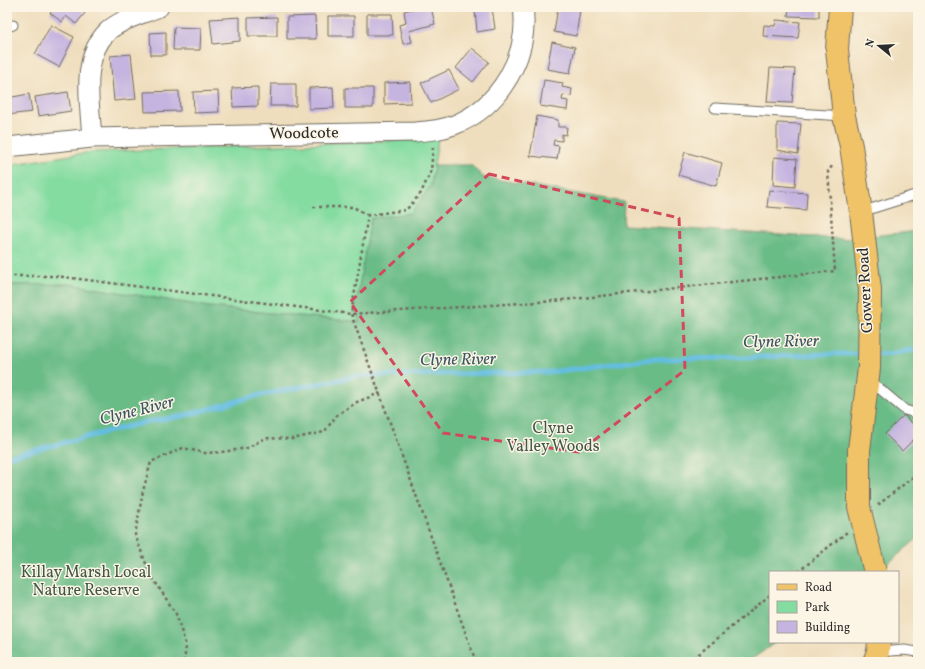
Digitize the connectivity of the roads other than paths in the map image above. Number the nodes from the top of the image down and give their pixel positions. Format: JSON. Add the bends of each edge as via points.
{"nodes":[{"id":1,"x":159,"y":7,"type":"edge"},
{"id":2,"x":523,"y":7,"type":"edge"},
{"id":3,"x":840,"y":7,"type":"edge"},
{"id":4,"x":716,"y":108,"type":"dead end"},
{"id":5,"x":844,"y":116,"type":"junction"},
{"id":6,"x":92,"y":138,"type":"junction"},
{"id":7,"x":7,"y":147,"type":"edge"},
{"id":8,"x":918,"y":194,"type":"edge"},
{"id":9,"x":861,"y":212,"type":"junction"},
{"id":10,"x":869,"y":368,"type":"junction"},
{"id":11,"x":918,"y":414,"type":"edge"},
{"id":12,"x":875,"y":571,"type":"edge"},
{"id":13,"x":877,"y":652,"type":"edge"},
{"id":14,"x":918,"y":652,"type":"edge"}],
"edges":[{"from":1,"to":6,"type":"street","via":[[122,22],[109,31],[99,43],[88,77]]},
{"from":2,"to":6,"type":"street","name":"Woodcote","via":[[524,30],[513,70],[492,99],[476,113],[455,125],[434,131],[415,132]]},
{"from":3,"to":5,"type":"main road","name":"Gower Road","via":[[836,49]]},
{"from":4,"to":5,"type":"lane"},
{"from":5,"to":9,"type":"main road","name":"Gower Road"},
{"from":6,"to":7,"type":"street","name":"Woodcote"},
{"from":8,"to":9,"type":"lane"},
{"from":9,"to":10,"type":"main road","name":"Gower Road","via":[[870,290]]},
{"from":10,"to":11,"type":"lane","via":[[874,384],[906,410]]},
{"from":10,"to":12,"type":"main road","name":"Gower Road","bridge":true,"via":[[859,450],[859,507]]},
{"from":13,"to":14,"type":"lane"}]}
